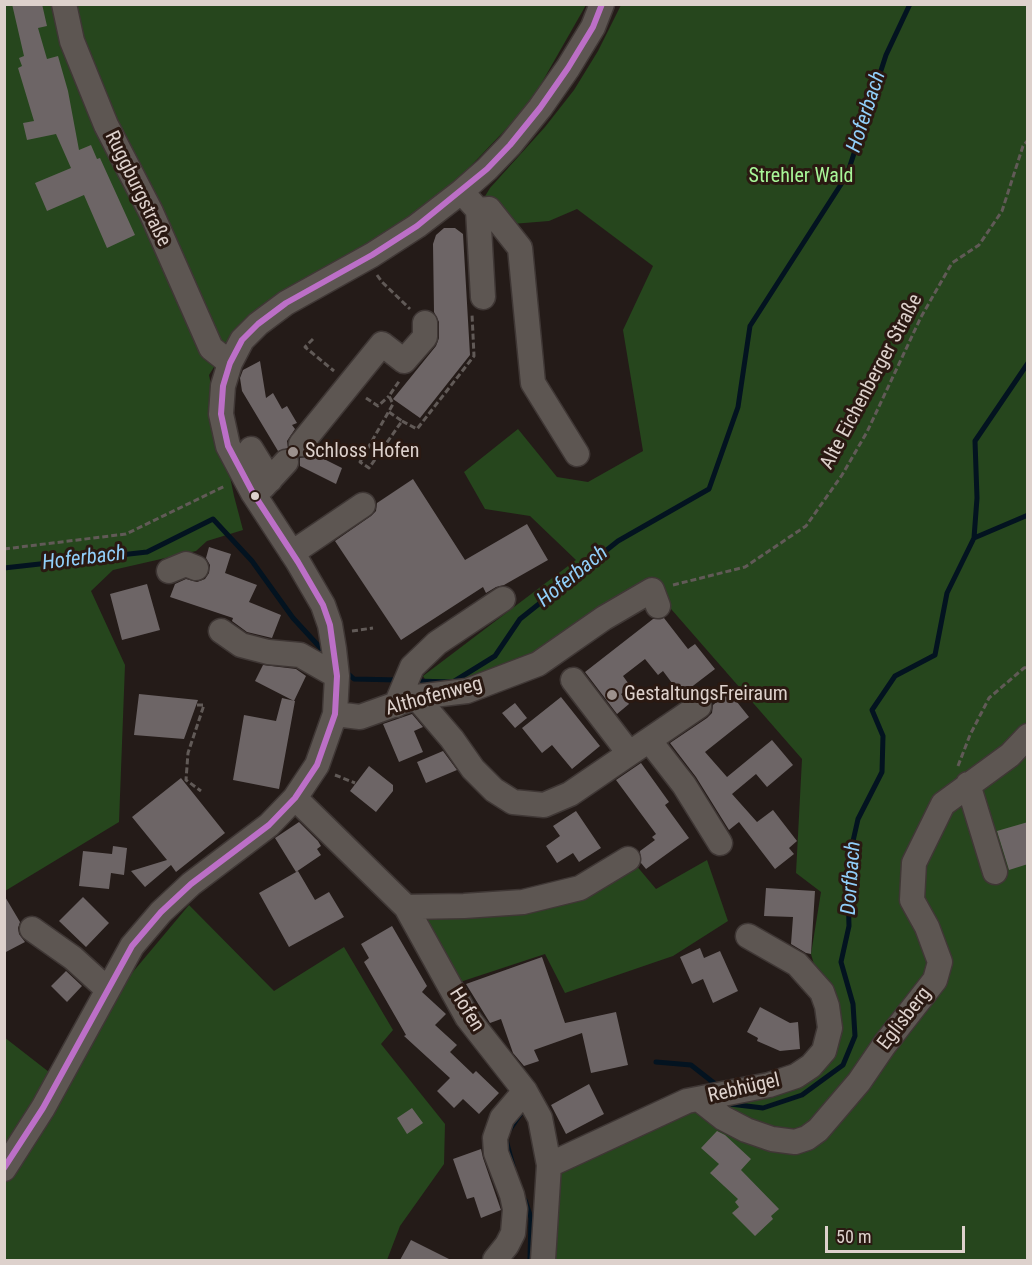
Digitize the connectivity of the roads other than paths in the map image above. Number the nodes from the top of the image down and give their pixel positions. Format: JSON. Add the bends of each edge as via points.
{"nodes":[{"id":1,"x":64,"y":4,"type":"edge"},
{"id":2,"x":603,"y":4,"type":"edge"},
{"id":3,"x":460,"y":192,"type":"junction"},
{"id":4,"x":478,"y":210,"type":"junction"},
{"id":5,"x":483,"y":297,"type":"dead end"},
{"id":6,"x":424,"y":323,"type":"road end"},
{"id":7,"x":230,"y":363,"type":"junction"},
{"id":8,"x":251,"y":449,"type":"dead end"},
{"id":9,"x":578,"y":454,"type":"dead end"},
{"id":10,"x":272,"y":473,"type":"junction"},
{"id":11,"x":363,"y":505,"type":"dead end"},
{"id":12,"x":292,"y":552,"type":"junction"},
{"id":13,"x":196,"y":568,"type":"dead end"},
{"id":14,"x":169,"y":571,"type":"dead end"},
{"id":15,"x":655,"y":598,"type":"road end"},
{"id":16,"x":503,"y":599,"type":"dead end"},
{"id":17,"x":221,"y":631,"type":"dead end"},
{"id":18,"x":337,"y":656,"type":"junction"},
{"id":19,"x":573,"y":680,"type":"dead end"},
{"id":20,"x":405,"y":697,"type":"junction"},
{"id":21,"x":699,"y":706,"type":"dead end"},
{"id":22,"x":335,"y":714,"type":"junction"},
{"id":23,"x":1028,"y":736,"type":"edge"},
{"id":24,"x":639,"y":747,"type":"junction"},
{"id":25,"x":961,"y":779,"type":"junction"},
{"id":26,"x":295,"y":798,"type":"junction"},
{"id":27,"x":720,"y":843,"type":"dead end"},
{"id":28,"x":628,"y":859,"type":"dead end"},
{"id":29,"x":995,"y":872,"type":"dead end"},
{"id":30,"x":406,"y":907,"type":"junction"},
{"id":31,"x":32,"y":930,"type":"dead end"},
{"id":32,"x":748,"y":936,"type":"dead end"},
{"id":33,"x":107,"y":989,"type":"junction"},
{"id":34,"x":525,"y":1091,"type":"junction"},
{"id":35,"x":715,"y":1095,"type":"junction"},
{"id":36,"x":549,"y":1165,"type":"junction"},
{"id":37,"x":4,"y":1169,"type":"edge"},
{"id":38,"x":495,"y":1260,"type":"edge"},
{"id":39,"x":543,"y":1260,"type":"edge"}],
"edges":[{"from":1,"to":7,"type":"street","name":"Ruggburgstraße","via":[[72,41],[106,125],[151,212],[211,348]]},
{"from":2,"to":3,"type":"street","via":[[593,27],[540,108],[510,145]]},
{"from":3,"to":4,"type":"street"},
{"from":3,"to":7,"type":"street","via":[[374,265],[304,292],[258,324],[242,340]]},
{"from":4,"to":5,"type":"street"},
{"from":4,"to":9,"type":"street","via":[[489,209],[520,248],[533,383]]},
{"from":6,"to":10,"type":"street","via":[[424,337],[404,361],[382,344]]},
{"from":7,"to":10,"type":"street","via":[[221,414],[228,446]]},
{"from":8,"to":10,"type":"street"},
{"from":10,"to":12,"type":"street"},
{"from":11,"to":12,"type":"street","via":[[322,537]]},
{"from":12,"to":18,"type":"street","via":[[322,605]]},
{"from":13,"to":14,"type":"street","via":[[186,564]]},
{"from":15,"to":20,"type":"street","name":"Althofenweg","via":[[604,618],[538,664],[467,691]]},
{"from":16,"to":20,"type":"street","via":[[437,643],[412,667]]},
{"from":17,"to":18,"type":"street","via":[[241,645],[268,652]]},
{"from":18,"to":22,"type":"street"},
{"from":19,"to":24,"type":"street"},
{"from":20,"to":22,"type":"street","name":"Althofenweg","via":[[360,717]]},
{"from":20,"to":24,"type":"street","via":[[452,739],[473,770],[513,802],[544,805],[570,794]]},
{"from":21,"to":24,"type":"street"},
{"from":22,"to":26,"type":"street","via":[[316,765]]},
{"from":23,"to":25,"type":"street","name":"Eglisberg","via":[[1010,754]]},
{"from":24,"to":27,"type":"street","via":[[684,785]]},
{"from":25,"to":29,"type":"street"},
{"from":25,"to":35,"type":"street","name":"Eglisberg","via":[[943,804],[914,863],[912,900],[940,962],[935,980],[859,1082],[818,1130],[795,1142],[772,1139],[723,1118]]},
{"from":26,"to":30,"type":"street","name":"Hofen"},
{"from":26,"to":33,"type":"street","via":[[269,825],[190,884],[161,912],[132,946]]},
{"from":28,"to":30,"type":"street","via":[[580,888],[523,902]]},
{"from":30,"to":34,"type":"street","name":"Hofen","via":[[467,1017]]},
{"from":31,"to":33,"type":"street","via":[[73,958],[79,973]]},
{"from":32,"to":35,"type":"street","name":"Rebhügel","via":[[797,964],[822,992],[830,1028],[824,1051],[796,1076]]},
{"from":33,"to":37,"type":"street","via":[[43,1108]]},
{"from":34,"to":36,"type":"street","name":"Hofen","via":[[540,1118]]},
{"from":34,"to":38,"type":"street","via":[[502,1118],[495,1138],[496,1153],[515,1209],[513,1233]]},
{"from":35,"to":36,"type":"street","name":"Rebhügel","via":[[687,1101]]},
{"from":36,"to":39,"type":"street","name":"Hofen"}]}
